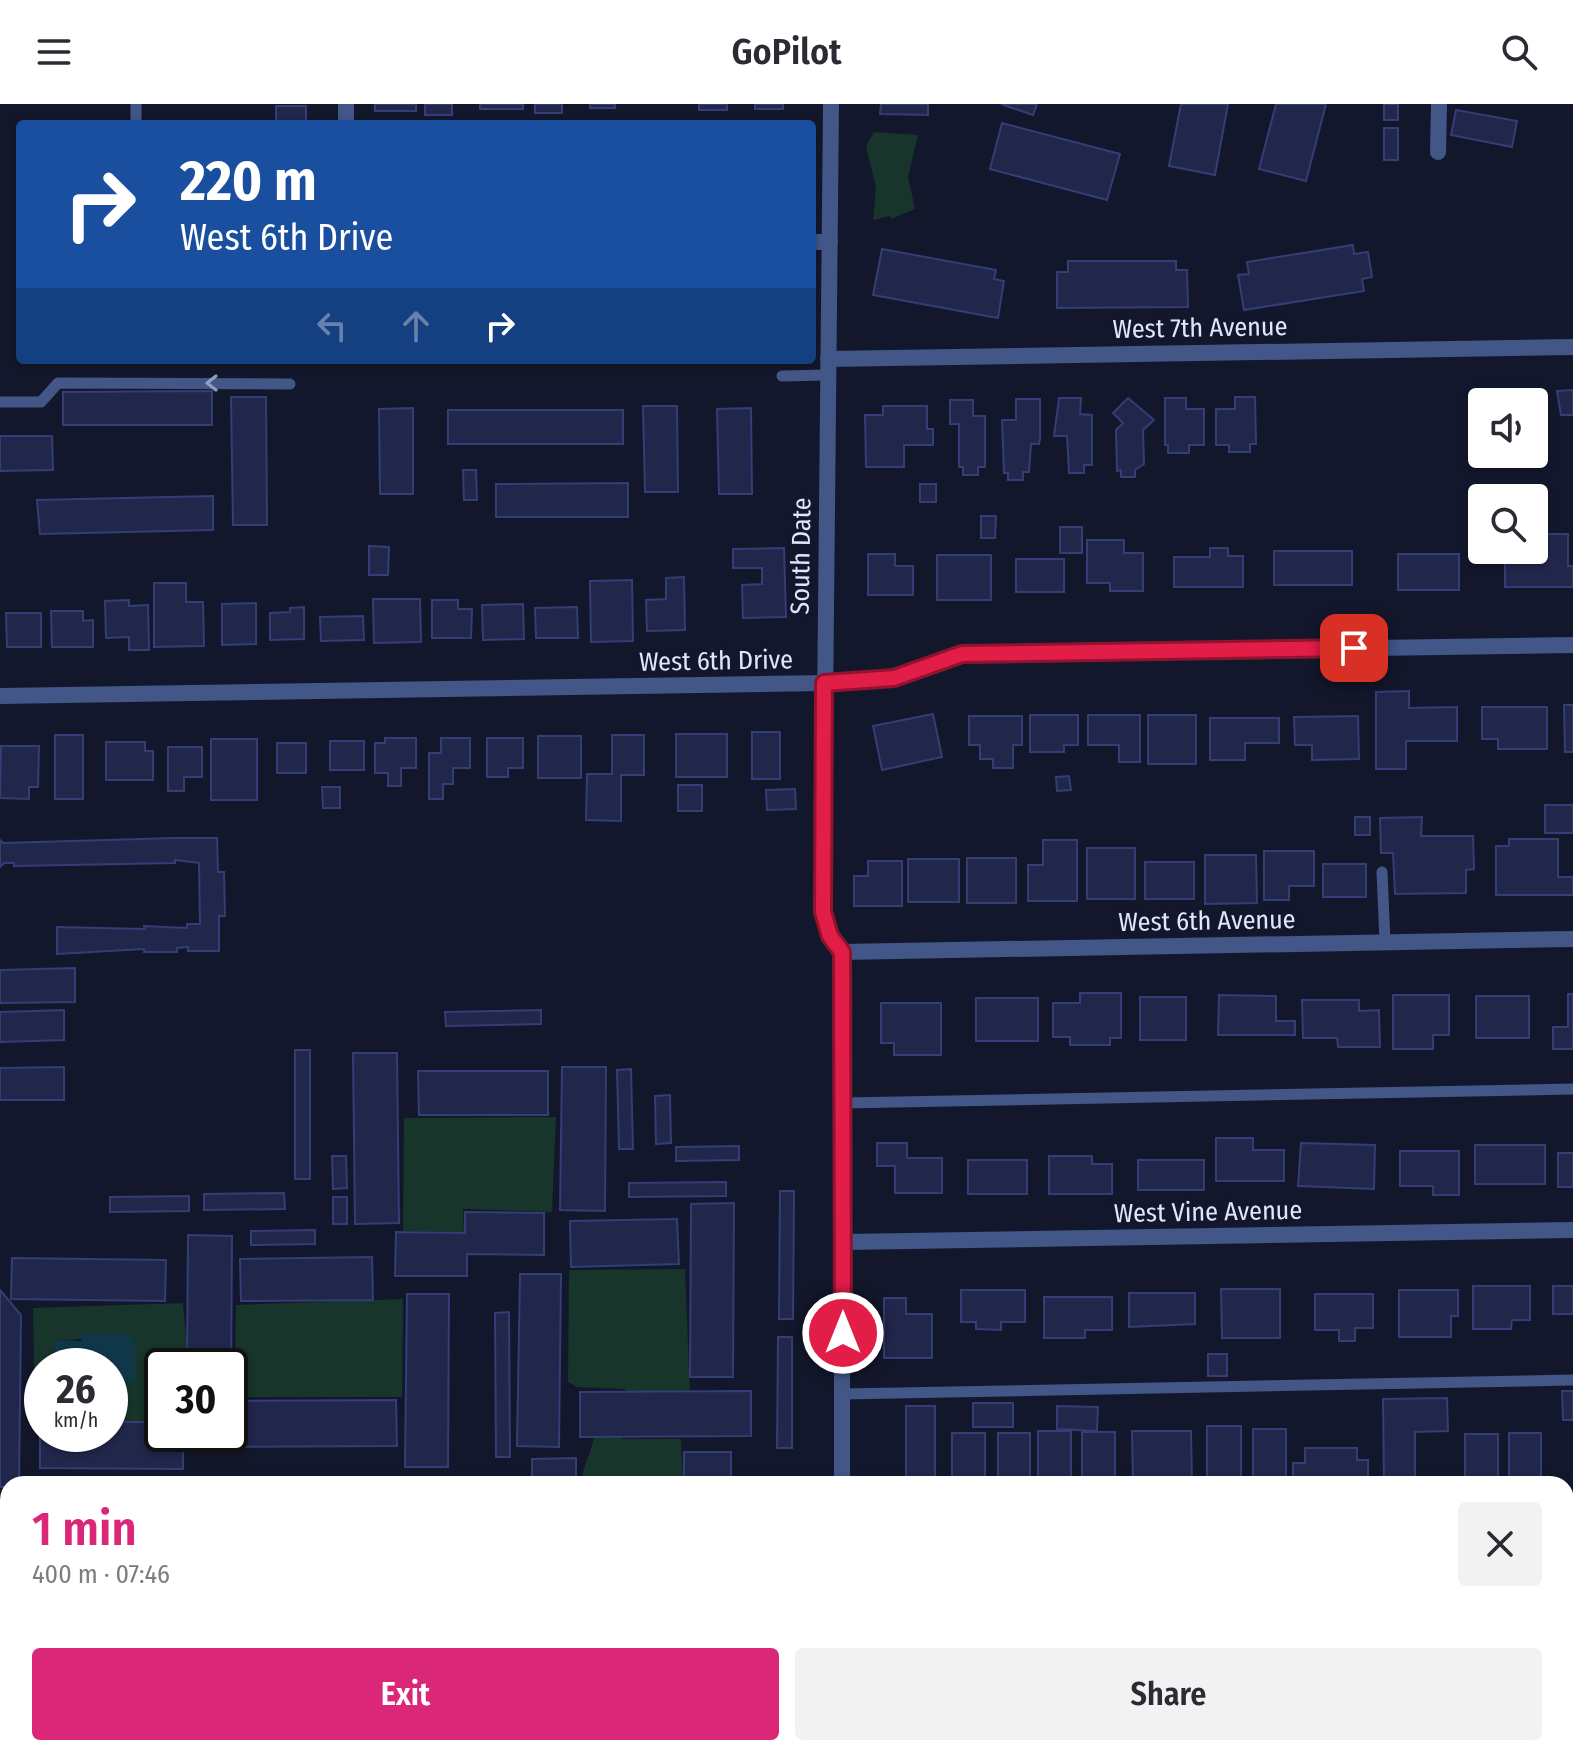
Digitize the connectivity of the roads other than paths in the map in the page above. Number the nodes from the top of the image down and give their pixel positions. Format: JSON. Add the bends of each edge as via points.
{"nodes":[{"id":1,"x":831,"y":104,"type":"edge"},
{"id":2,"x":1439,"y":104,"type":"edge"},
{"id":3,"x":1438,"y":152,"type":"dead end"},
{"id":4,"x":816,"y":242,"type":"edge"},
{"id":5,"x":830,"y":242,"type":"junction"},
{"id":6,"x":1573,"y":347,"type":"edge"},
{"id":7,"x":828,"y":367,"type":"junction"},
{"id":8,"x":782,"y":376,"type":"dead end"},
{"id":9,"x":290,"y":384,"type":"dead end"},
{"id":10,"x":0,"y":402,"type":"edge"},
{"id":11,"x":1573,"y":645,"type":"edge"},
{"id":12,"x":824,"y":683,"type":"junction"},
{"id":13,"x":0,"y":696,"type":"edge"},
{"id":14,"x":1382,"y":872,"type":"dead end"},
{"id":15,"x":1573,"y":939,"type":"edge"},
{"id":16,"x":1385,"y":942,"type":"junction"},
{"id":17,"x":842,"y":952,"type":"junction"},
{"id":18,"x":1573,"y":1089,"type":"edge"},
{"id":19,"x":843,"y":1103,"type":"junction"},
{"id":20,"x":1573,"y":1230,"type":"edge"},
{"id":21,"x":844,"y":1242,"type":"junction"},
{"id":22,"x":1573,"y":1380,"type":"edge"},
{"id":23,"x":843,"y":1394,"type":"junction"},
{"id":24,"x":842,"y":1476,"type":"edge"}],
"edges":[{"from":1,"to":5,"type":"street","name":"South Date"},
{"from":2,"to":3,"type":"street"},
{"from":4,"to":5,"type":"street"},
{"from":5,"to":7,"type":"street","name":"South Date"},
{"from":6,"to":7,"type":"street","name":"West 7th Avenue"},
{"from":7,"to":8,"type":"lane"},
{"from":7,"to":12,"type":"street","name":"South Date"},
{"from":9,"to":10,"type":"lane","one_way":true,"via":[[58,383],[41,402]]},
{"from":11,"to":12,"type":"street","name":"West 6th Drive","via":[[962,654],[894,678]]},
{"from":12,"to":13,"type":"street","name":"West 6th Drive"},
{"from":12,"to":17,"type":"street","name":"South Date","via":[[823,912]]},
{"from":14,"to":16,"type":"lane"},
{"from":15,"to":16,"type":"street","name":"West 6th Avenue"},
{"from":16,"to":17,"type":"street","name":"West 6th Avenue"},
{"from":17,"to":19,"type":"street","name":"South Date"},
{"from":18,"to":19,"type":"lane"},
{"from":19,"to":21,"type":"street","name":"South Date"},
{"from":20,"to":21,"type":"street","name":"West Vine Avenue"},
{"from":21,"to":23,"type":"street","name":"South Date"},
{"from":22,"to":23,"type":"lane"},
{"from":23,"to":24,"type":"street","name":"South Date"}]}
